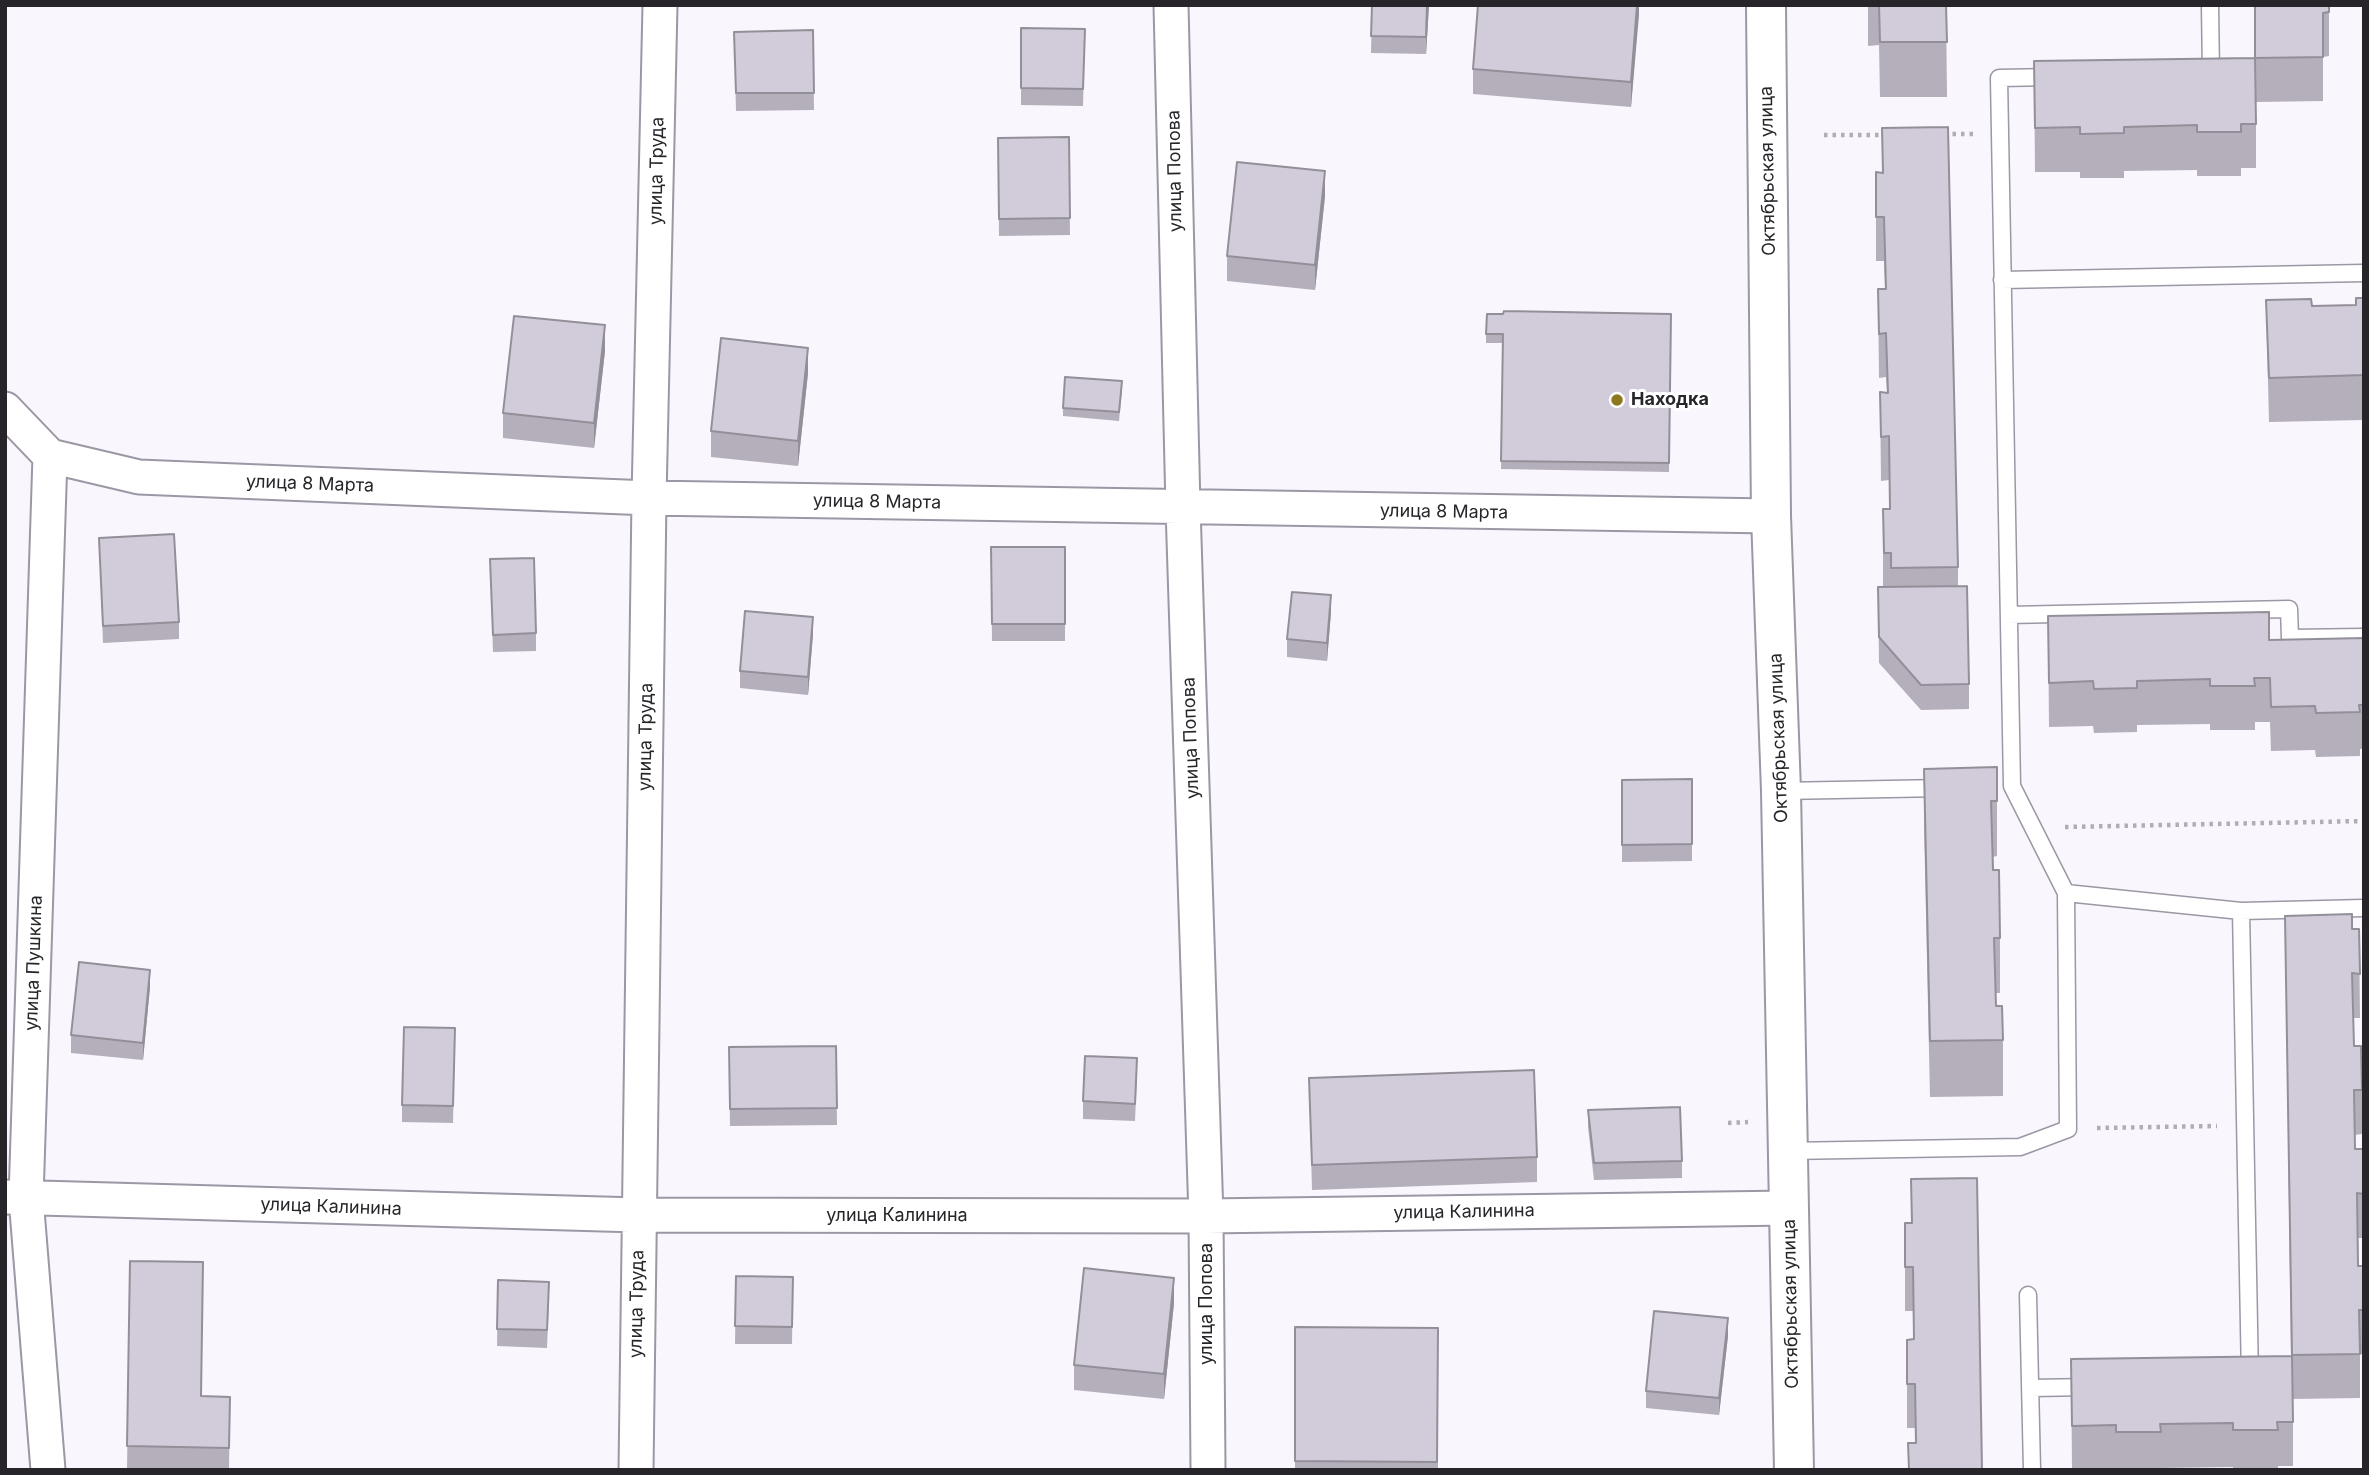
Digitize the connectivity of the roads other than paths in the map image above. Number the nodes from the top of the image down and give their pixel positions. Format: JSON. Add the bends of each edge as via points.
{"nodes":[{"id":1,"x":660,"y":5,"type":"edge"},
{"id":2,"x":1171,"y":5,"type":"edge"},
{"id":3,"x":1766,"y":5,"type":"edge"},
{"id":4,"x":2210,"y":5,"type":"edge"},
{"id":5,"x":2185,"y":75,"type":"edge"},
{"id":6,"x":2065,"y":77,"type":"edge"},
{"id":7,"x":2364,"y":273,"type":"edge"},
{"id":8,"x":2002,"y":280,"type":"junction"},
{"id":9,"x":5,"y":409,"type":"edge"},
{"id":10,"x":50,"y":456,"type":"junction"},
{"id":11,"x":649,"y":498,"type":"junction"},
{"id":12,"x":1183,"y":508,"type":"junction"},
{"id":13,"x":1771,"y":516,"type":"junction"},
{"id":14,"x":2009,"y":615,"type":"junction"},
{"id":15,"x":2364,"y":637,"type":"edge"},
{"id":16,"x":1959,"y":788,"type":"edge"},
{"id":17,"x":1781,"y":791,"type":"junction"},
{"id":18,"x":2066,"y":893,"type":"junction"},
{"id":19,"x":2364,"y":908,"type":"edge"},
{"id":20,"x":2241,"y":911,"type":"junction"},
{"id":21,"x":1788,"y":1152,"type":"junction"},
{"id":22,"x":16,"y":1197,"type":"edge"},
{"id":23,"x":1790,"y":1208,"type":"junction"},
{"id":24,"x":638,"y":1215,"type":"junction"},
{"id":25,"x":1206,"y":1216,"type":"junction"},
{"id":26,"x":2028,"y":1295,"type":"dead end"},
{"id":27,"x":2237,"y":1384,"type":"edge"},
{"id":28,"x":2113,"y":1386,"type":"edge"},
{"id":29,"x":2030,"y":1388,"type":"junction"},
{"id":30,"x":48,"y":1470,"type":"edge"},
{"id":31,"x":636,"y":1470,"type":"edge"},
{"id":32,"x":1209,"y":1470,"type":"edge"},
{"id":33,"x":1794,"y":1470,"type":"edge"},
{"id":34,"x":2032,"y":1470,"type":"edge"}],
"edges":[{"from":1,"to":11,"type":"street","name":"улица Труда"},
{"from":2,"to":12,"type":"street","name":"улица Попова"},
{"from":3,"to":13,"type":"main road","name":"Октябрьская улица"},
{"from":4,"to":5,"type":"lane","via":[[2211,74]]},
{"from":6,"to":8,"type":"lane","via":[[1998,78]]},
{"from":7,"to":8,"type":"lane"},
{"from":8,"to":14,"type":"lane"},
{"from":9,"to":10,"type":"street"},
{"from":10,"to":11,"type":"street","name":"улица 8 Марта","via":[[139,477]]},
{"from":10,"to":22,"type":"street","name":"улица Пушкина"},
{"from":11,"to":12,"type":"street","name":"улица 8 Марта"},
{"from":11,"to":24,"type":"street","name":"улица Труда"},
{"from":12,"to":13,"type":"street","name":"улица 8 Марта"},
{"from":12,"to":25,"type":"street","name":"улица Попова"},
{"from":13,"to":17,"type":"main road","name":"Октябрьская улица"},
{"from":14,"to":15,"type":"lane","via":[[2289,609],[2290,638]]},
{"from":14,"to":18,"type":"lane","via":[[2006,786]]},
{"from":16,"to":17,"type":"lane"},
{"from":17,"to":21,"type":"main road","name":"Октябрьская улица"},
{"from":18,"to":20,"type":"lane"},
{"from":18,"to":21,"type":"lane","via":[[2068,1129],[2020,1147]]},
{"from":19,"to":20,"type":"lane"},
{"from":20,"to":27,"type":"lane","via":[[2250,1384]]},
{"from":21,"to":23,"type":"main road","name":"Октябрьская улица"},
{"from":22,"to":24,"type":"street","name":"улица Калинина"},
{"from":22,"to":30,"type":"street","name":"улица Пушкина"},
{"from":23,"to":25,"type":"street","name":"улица Калинина"},
{"from":23,"to":33,"type":"main road","name":"Октябрьская улица"},
{"from":24,"to":25,"type":"street","name":"улица Калинина"},
{"from":24,"to":31,"type":"street","name":"улица Труда"},
{"from":25,"to":32,"type":"street","name":"улица Попова"},
{"from":26,"to":29,"type":"lane"},
{"from":28,"to":29,"type":"lane"},
{"from":29,"to":34,"type":"lane"}]}
